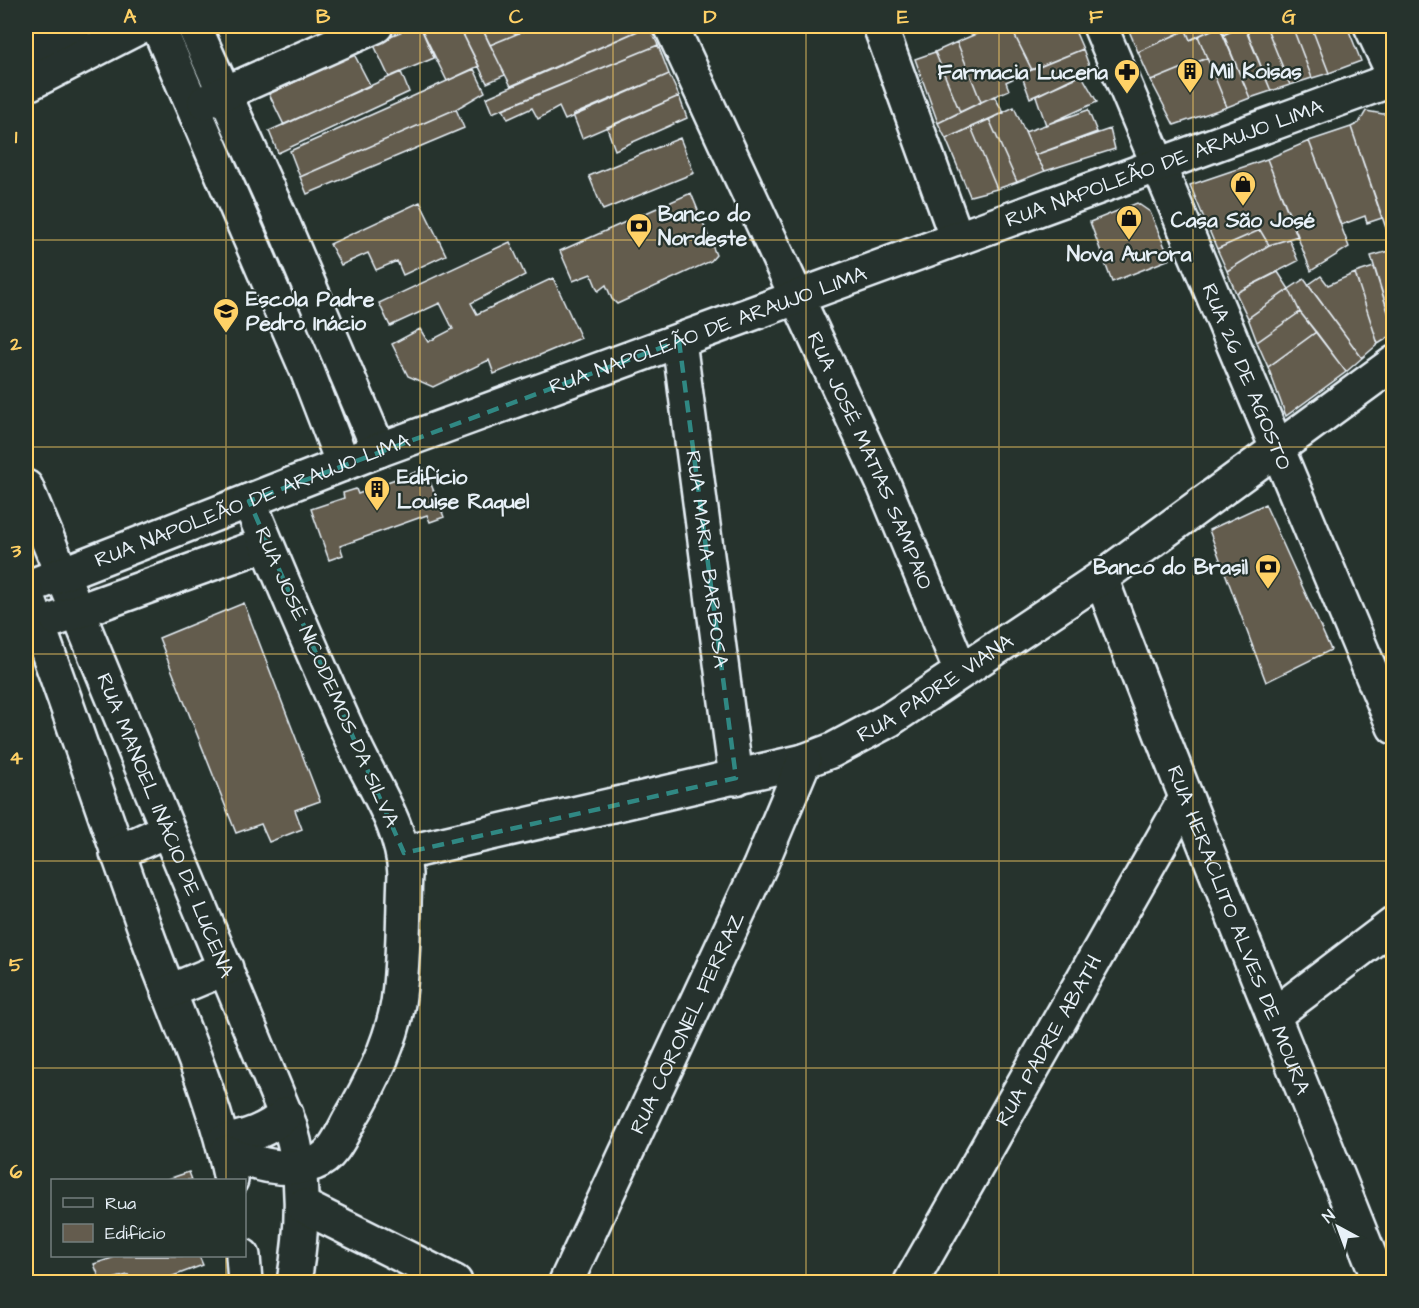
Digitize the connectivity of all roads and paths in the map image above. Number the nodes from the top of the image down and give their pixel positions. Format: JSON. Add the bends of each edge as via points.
{"nodes":[{"id":1,"x":75,"y":26,"type":"edge"},
{"id":2,"x":141,"y":26,"type":"edge"},
{"id":3,"x":158,"y":26,"type":"edge"},
{"id":4,"x":194,"y":26,"type":"edge"},
{"id":5,"x":376,"y":26,"type":"edge"},
{"id":6,"x":670,"y":26,"type":"edge"},
{"id":7,"x":1100,"y":26,"type":"edge"},
{"id":8,"x":1371,"y":26,"type":"edge"},
{"id":9,"x":890,"y":29,"type":"edge"},
{"id":10,"x":26,"y":49,"type":"edge"},
{"id":11,"x":1394,"y":77,"type":"edge"},
{"id":12,"x":26,"y":85,"type":"edge"},
{"id":13,"x":225,"y":93,"type":"junction"},
{"id":14,"x":194,"y":106,"type":"junction"},
{"id":15,"x":1158,"y":165,"type":"junction"},
{"id":16,"x":957,"y":239,"type":"junction"},
{"id":17,"x":797,"y":295,"type":"junction"},
{"id":18,"x":678,"y":341,"type":"junction"},
{"id":19,"x":1394,"y":363,"type":"edge"},
{"id":20,"x":1277,"y":446,"type":"junction"},
{"id":21,"x":379,"y":450,"type":"junction"},
{"id":22,"x":343,"y":464,"type":"junction"},
{"id":23,"x":26,"y":487,"type":"edge"},
{"id":24,"x":249,"y":501,"type":"junction"},
{"id":25,"x":266,"y":544,"type":"junction"},
{"id":26,"x":61,"y":574,"type":"junction"},
{"id":27,"x":1101,"y":578,"type":"junction"},
{"id":28,"x":26,"y":590,"type":"edge"},
{"id":29,"x":75,"y":611,"type":"junction"},
{"id":30,"x":39,"y":627,"type":"junction"},
{"id":31,"x":961,"y":671,"type":"junction"},
{"id":32,"x":1394,"y":727,"type":"edge"},
{"id":33,"x":804,"y":761,"type":"junction"},
{"id":34,"x":736,"y":778,"type":"junction"},
{"id":35,"x":1185,"y":800,"type":"junction"},
{"id":36,"x":167,"y":830,"type":"junction"},
{"id":37,"x":117,"y":853,"type":"junction"},
{"id":38,"x":404,"y":854,"type":"junction"},
{"id":39,"x":1394,"y":924,"type":"edge"},
{"id":40,"x":226,"y":968,"type":"junction"},
{"id":41,"x":168,"y":992,"type":"junction"},
{"id":42,"x":1274,"y":1015,"type":"junction"},
{"id":43,"x":286,"y":1114,"type":"junction"},
{"id":44,"x":226,"y":1159,"type":"edge"},
{"id":45,"x":300,"y":1167,"type":"junction"},
{"id":46,"x":303,"y":1206,"type":"junction"},
{"id":47,"x":243,"y":1257,"type":"edge"},
{"id":48,"x":245,"y":1282,"type":"edge"},
{"id":49,"x":294,"y":1282,"type":"edge"},
{"id":50,"x":455,"y":1282,"type":"edge"},
{"id":51,"x":566,"y":1282,"type":"edge"},
{"id":52,"x":911,"y":1282,"type":"edge"},
{"id":53,"x":1380,"y":1282,"type":"edge"}],
"edges":[{"from":1,"to":10,"type":"street"},
{"from":2,"to":12,"type":"street"},
{"from":3,"to":14,"type":"street"},
{"from":4,"to":13,"type":"street"},
{"from":5,"to":13,"type":"street"},
{"from":6,"to":17,"type":"street","name":"RUA JOSÉ MATIAS SAMPAIO"},
{"from":7,"to":15,"type":"street","name":"RUA 26 DE AGOSTO"},
{"from":8,"to":11,"type":"street"},
{"from":9,"to":16,"type":"street"},
{"from":11,"to":15,"type":"street","name":"RUA NAPOLEÃO DE ARAUJO LIMA"},
{"from":13,"to":14,"type":"street"},
{"from":13,"to":21,"type":"street"},
{"from":14,"to":22,"type":"street"},
{"from":15,"to":16,"type":"street","name":"RUA NAPOLEÃO DE ARAUJO LIMA"},
{"from":15,"to":20,"type":"street","name":"RUA 26 DE AGOSTO"},
{"from":16,"to":17,"type":"street","name":"RUA NAPOLEÃO DE ARAUJO LIMA"},
{"from":17,"to":18,"type":"street","name":"RUA NAPOLEÃO DE ARAUJO LIMA"},
{"from":17,"to":31,"type":"street","name":"RUA JOSÉ MATIAS SAMPAIO","via":[[884,485]]},
{"from":18,"to":21,"type":"street","name":"RUA NAPOLEÃO DE ARAUJO LIMA"},
{"from":18,"to":34,"type":"street","name":"RUA MARIA BARBOSA"},
{"from":19,"to":20,"type":"street","name":"RUA PADRE VIANA"},
{"from":20,"to":27,"type":"street","name":"RUA PADRE VIANA"},
{"from":20,"to":32,"type":"street","name":"RUA 26 DE AGOSTO"},
{"from":21,"to":22,"type":"street","name":"RUA NAPOLEÃO DE ARAUJO LIMA"},
{"from":22,"to":24,"type":"street","name":"RUA NAPOLEÃO DE ARAUJO LIMA"},
{"from":23,"to":26,"type":"street","name":"RUA MANOEL INÁCIO DE LUCENA"},
{"from":24,"to":25,"type":"street","name":"RUA JOSÉ NICODEMOS DA SILVA"},
{"from":24,"to":26,"type":"street","name":"RUA NAPOLEÃO DE ARAUJO LIMA"},
{"from":25,"to":29,"type":"street"},
{"from":25,"to":38,"type":"street","name":"RUA JOSÉ NICODEMOS DA SILVA"},
{"from":26,"to":28,"type":"street","name":"RUA NAPOLEÃO DE ARAUJO LIMA"},
{"from":26,"to":29,"type":"street","name":"RUA MANOEL INÁCIO DE LUCENA"},
{"from":27,"to":31,"type":"street","name":"RUA PADRE VIANA"},
{"from":27,"to":35,"type":"street","name":"RUA HERACLITO ALVES DE MOURA"},
{"from":28,"to":30,"type":"street","name":"RUA MANOEL INÁCIO DE LUCENA"},
{"from":29,"to":30,"type":"street"},
{"from":29,"to":36,"type":"street","name":"RUA MANOEL INÁCIO DE LUCENA"},
{"from":30,"to":37,"type":"street","name":"RUA MANOEL INÁCIO DE LUCENA"},
{"from":31,"to":33,"type":"street","name":"RUA PADRE VIANA","via":[[862,735]]},
{"from":33,"to":34,"type":"street","name":"RUA PADRE VIANA"},
{"from":33,"to":51,"type":"street","name":"RUA CORONEL FERRAZ","via":[[760,866]]},
{"from":34,"to":38,"type":"street","name":"RUA PADRE VIANA"},
{"from":35,"to":42,"type":"street","name":"RUA HERACLITO ALVES DE MOURA"},
{"from":35,"to":52,"type":"street","name":"RUA PADRE ABATH"},
{"from":36,"to":37,"type":"street"},
{"from":36,"to":40,"type":"street","name":"RUA MANOEL INÁCIO DE LUCENA"},
{"from":37,"to":41,"type":"street","name":"RUA MANOEL INÁCIO DE LUCENA"},
{"from":38,"to":45,"type":"street","via":[[398,1002],[392,1028],[342,1134],[323,1160]]},
{"from":39,"to":42,"type":"street"},
{"from":40,"to":41,"type":"street"},
{"from":40,"to":43,"type":"street","name":"RUA MANOEL INÁCIO DE LUCENA"},
{"from":41,"to":44,"type":"street","name":"RUA MANOEL INÁCIO DE LUCENA","via":[[188,1038]]},
{"from":42,"to":53,"type":"street","name":"RUA HERACLITO ALVES DE MOURA"},
{"from":43,"to":44,"type":"street"},
{"from":43,"to":45,"type":"street","name":"RUA MANOEL INÁCIO DE LUCENA"},
{"from":44,"to":45,"type":"street"},
{"from":45,"to":46,"type":"street","name":"RUA MANOEL INÁCIO DE LUCENA"},
{"from":46,"to":49,"type":"street","name":"RUA MANOEL INÁCIO DE LUCENA"},
{"from":46,"to":50,"type":"street"},
{"from":47,"to":48,"type":"street"}]}
